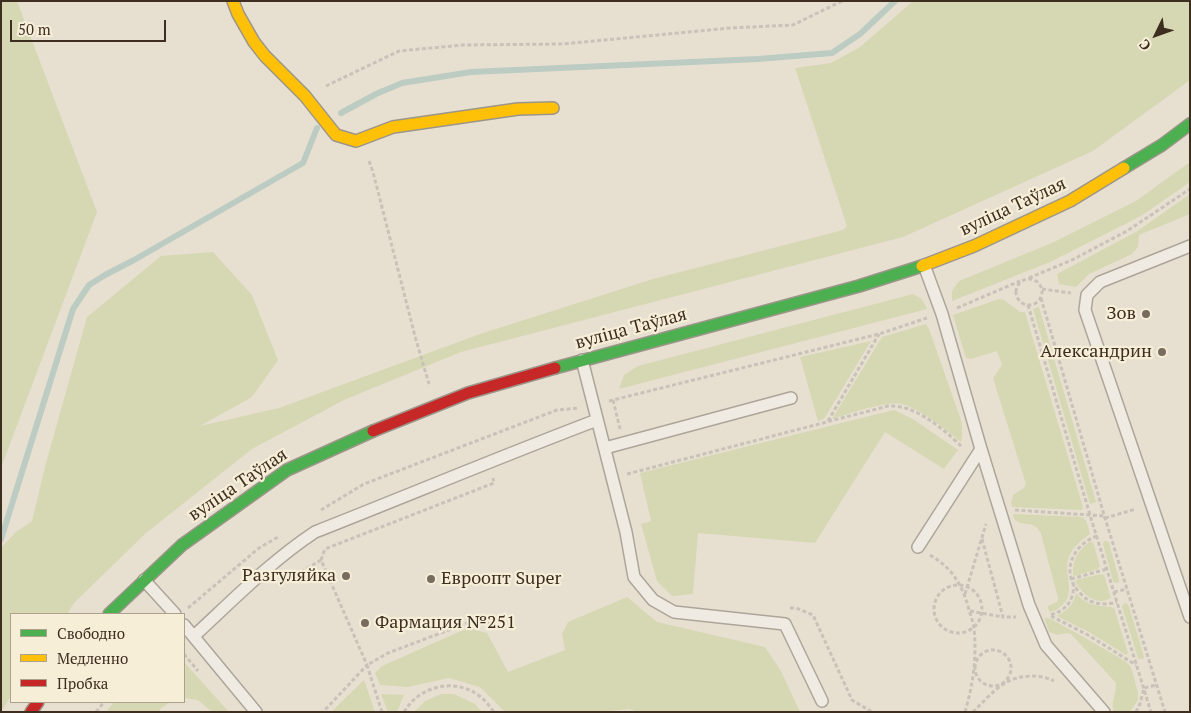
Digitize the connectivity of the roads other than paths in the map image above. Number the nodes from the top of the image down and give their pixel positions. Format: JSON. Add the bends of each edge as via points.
{"nodes":[{"id":1,"x":233,"y":1,"type":"edge"},
{"id":2,"x":553,"y":108,"type":"dead end"},
{"id":3,"x":1190,"y":124,"type":"edge"},
{"id":4,"x":1190,"y":246,"type":"edge"},
{"id":5,"x":924,"y":265,"type":"junction"},
{"id":6,"x":582,"y":360,"type":"junction"},
{"id":7,"x":791,"y":398,"type":"dead end"},
{"id":8,"x":597,"y":420,"type":"junction"},
{"id":9,"x":605,"y":448,"type":"junction"},
{"id":10,"x":981,"y":449,"type":"junction"},
{"id":11,"x":918,"y":547,"type":"dead end"},
{"id":12,"x":144,"y":580,"type":"junction"},
{"id":13,"x":1185,"y":589,"type":"edge"},
{"id":14,"x":110,"y":613,"type":"edge"},
{"id":15,"x":174,"y":613,"type":"edge"},
{"id":16,"x":1190,"y":617,"type":"edge"},
{"id":17,"x":185,"y":625,"type":"edge"},
{"id":18,"x":194,"y":636,"type":"junction"},
{"id":19,"x":822,"y":701,"type":"dead end"},
{"id":20,"x":256,"y":712,"type":"edge"},
{"id":21,"x":1104,"y":712,"type":"edge"}],
"edges":[{"from":1,"to":2,"type":"street","via":[[254,42],[305,96],[336,135],[356,140],[393,127],[518,109]]},
{"from":3,"to":5,"type":"street","name":"вуліца Таўлая","via":[[1162,145],[1070,201],[974,246]]},
{"from":4,"to":13,"type":"lane","via":[[1100,282],[1087,296],[1086,310],[1152,505]]},
{"from":5,"to":6,"type":"street","name":"вуліца Таўлая","via":[[859,286]]},
{"from":5,"to":10,"type":"lane","via":[[942,314]]},
{"from":6,"to":8,"type":"lane"},
{"from":6,"to":12,"type":"street","name":"вуліца Таўлая","via":[[468,393],[359,436],[286,470],[182,545]]},
{"from":7,"to":9,"type":"lane"},
{"from":8,"to":9,"type":"lane"},
{"from":8,"to":18,"type":"lane","via":[[315,532],[274,563]]},
{"from":9,"to":19,"type":"lane","via":[[634,577],[652,600],[674,612],[785,624]]},
{"from":10,"to":11,"type":"lane"},
{"from":10,"to":21,"type":"lane","via":[[1029,605],[1046,645]]},
{"from":12,"to":14,"type":"street","name":"вуліца Таўлая"},
{"from":12,"to":15,"type":"lane"},
{"from":13,"to":16,"type":"lane"},
{"from":17,"to":18,"type":"lane"},
{"from":18,"to":20,"type":"lane"}]}
